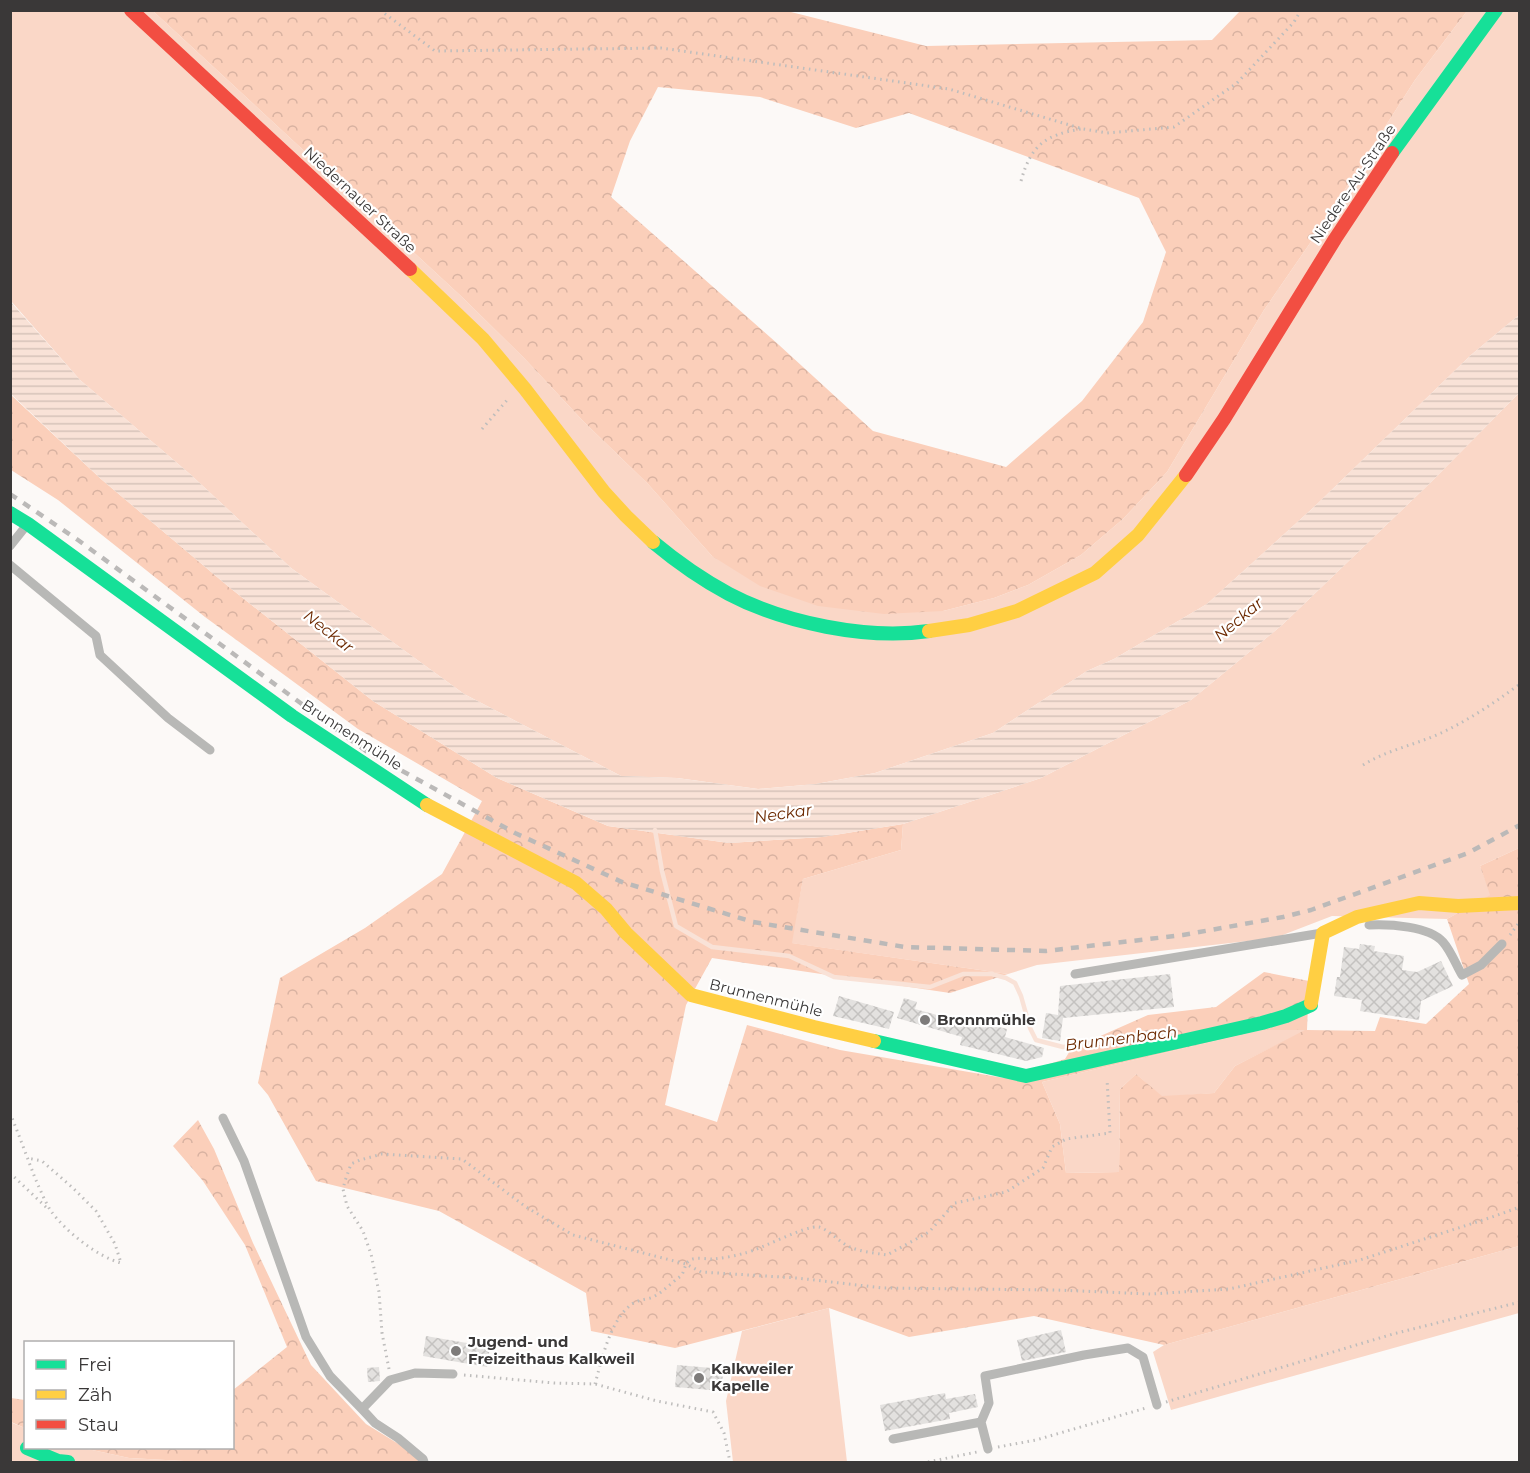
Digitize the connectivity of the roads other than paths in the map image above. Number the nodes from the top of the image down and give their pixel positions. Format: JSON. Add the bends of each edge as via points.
{"nodes":[{"id":1,"x":131,"y":10,"type":"edge"},
{"id":2,"x":1496,"y":10,"type":"edge"},
{"id":3,"x":553,"y":427,"type":"joint"},
{"id":4,"x":10,"y":513,"type":"edge"},
{"id":5,"x":28,"y":524,"type":"junction"},
{"id":6,"x":10,"y":546,"type":"edge"},
{"id":7,"x":10,"y":565,"type":"edge"},
{"id":8,"x":210,"y":750,"type":"dead end"},
{"id":9,"x":1520,"y":903,"type":"edge"},
{"id":10,"x":1323,"y":933,"type":"junction"},
{"id":11,"x":1338,"y":937,"type":"dead end"},
{"id":12,"x":1502,"y":944,"type":"road end"},
{"id":13,"x":1075,"y":974,"type":"dead end"},
{"id":14,"x":223,"y":1118,"type":"dead end"},
{"id":15,"x":453,"y":1374,"type":"road end"},
{"id":16,"x":1156,"y":1405,"type":"road end"},
{"id":17,"x":362,"y":1409,"type":"junction"},
{"id":18,"x":981,"y":1422,"type":"junction"},
{"id":19,"x":893,"y":1439,"type":"dead end"},
{"id":20,"x":30,"y":1449,"type":"edge"},
{"id":21,"x":988,"y":1449,"type":"road end"},
{"id":22,"x":68,"y":1462,"type":"edge"},
{"id":23,"x":424,"y":1462,"type":"edge"}],
"edges":[{"from":1,"to":3,"type":"main road","name":"Niedernauer Straße","via":[[483,338]]},
{"from":2,"to":3,"type":"main road","name":"Niedere-Au-Straße","via":[[1437,88],[1337,236],[1199,459],[1177,487],[1139,533],[1096,572],[1019,610],[975,624],[915,633],[841,630],[768,612],[709,585],[677,563],[617,507]]},
{"from":4,"to":5,"type":"main road","name":"Brunnenmühle"},
{"from":5,"to":6,"type":"lane"},
{"from":5,"to":10,"type":"main road","name":"Brunnenmühle","via":[[292,716],[422,802],[576,883],[691,995],[1026,1076],[1262,1023],[1316,1002]]},
{"from":7,"to":8,"type":"lane","via":[[96,636],[100,655],[168,718]]},
{"from":9,"to":10,"type":"main road","via":[[1419,903],[1357,917]]},
{"from":10,"to":13,"type":"lane"},
{"from":11,"to":12,"type":"lane","via":[[1352,927],[1373,925],[1432,933],[1444,942],[1462,975],[1481,965]]},
{"from":14,"to":17,"type":"lane","via":[[244,1161],[306,1337],[330,1376]]},
{"from":15,"to":17,"type":"lane","via":[[415,1373],[390,1380]]},
{"from":16,"to":18,"type":"lane","via":[[1143,1357],[1128,1348],[986,1376],[988,1403]]},
{"from":17,"to":23,"type":"lane"},
{"from":18,"to":19,"type":"lane"},
{"from":18,"to":21,"type":"lane"},
{"from":20,"to":22,"type":"main road"}]}
